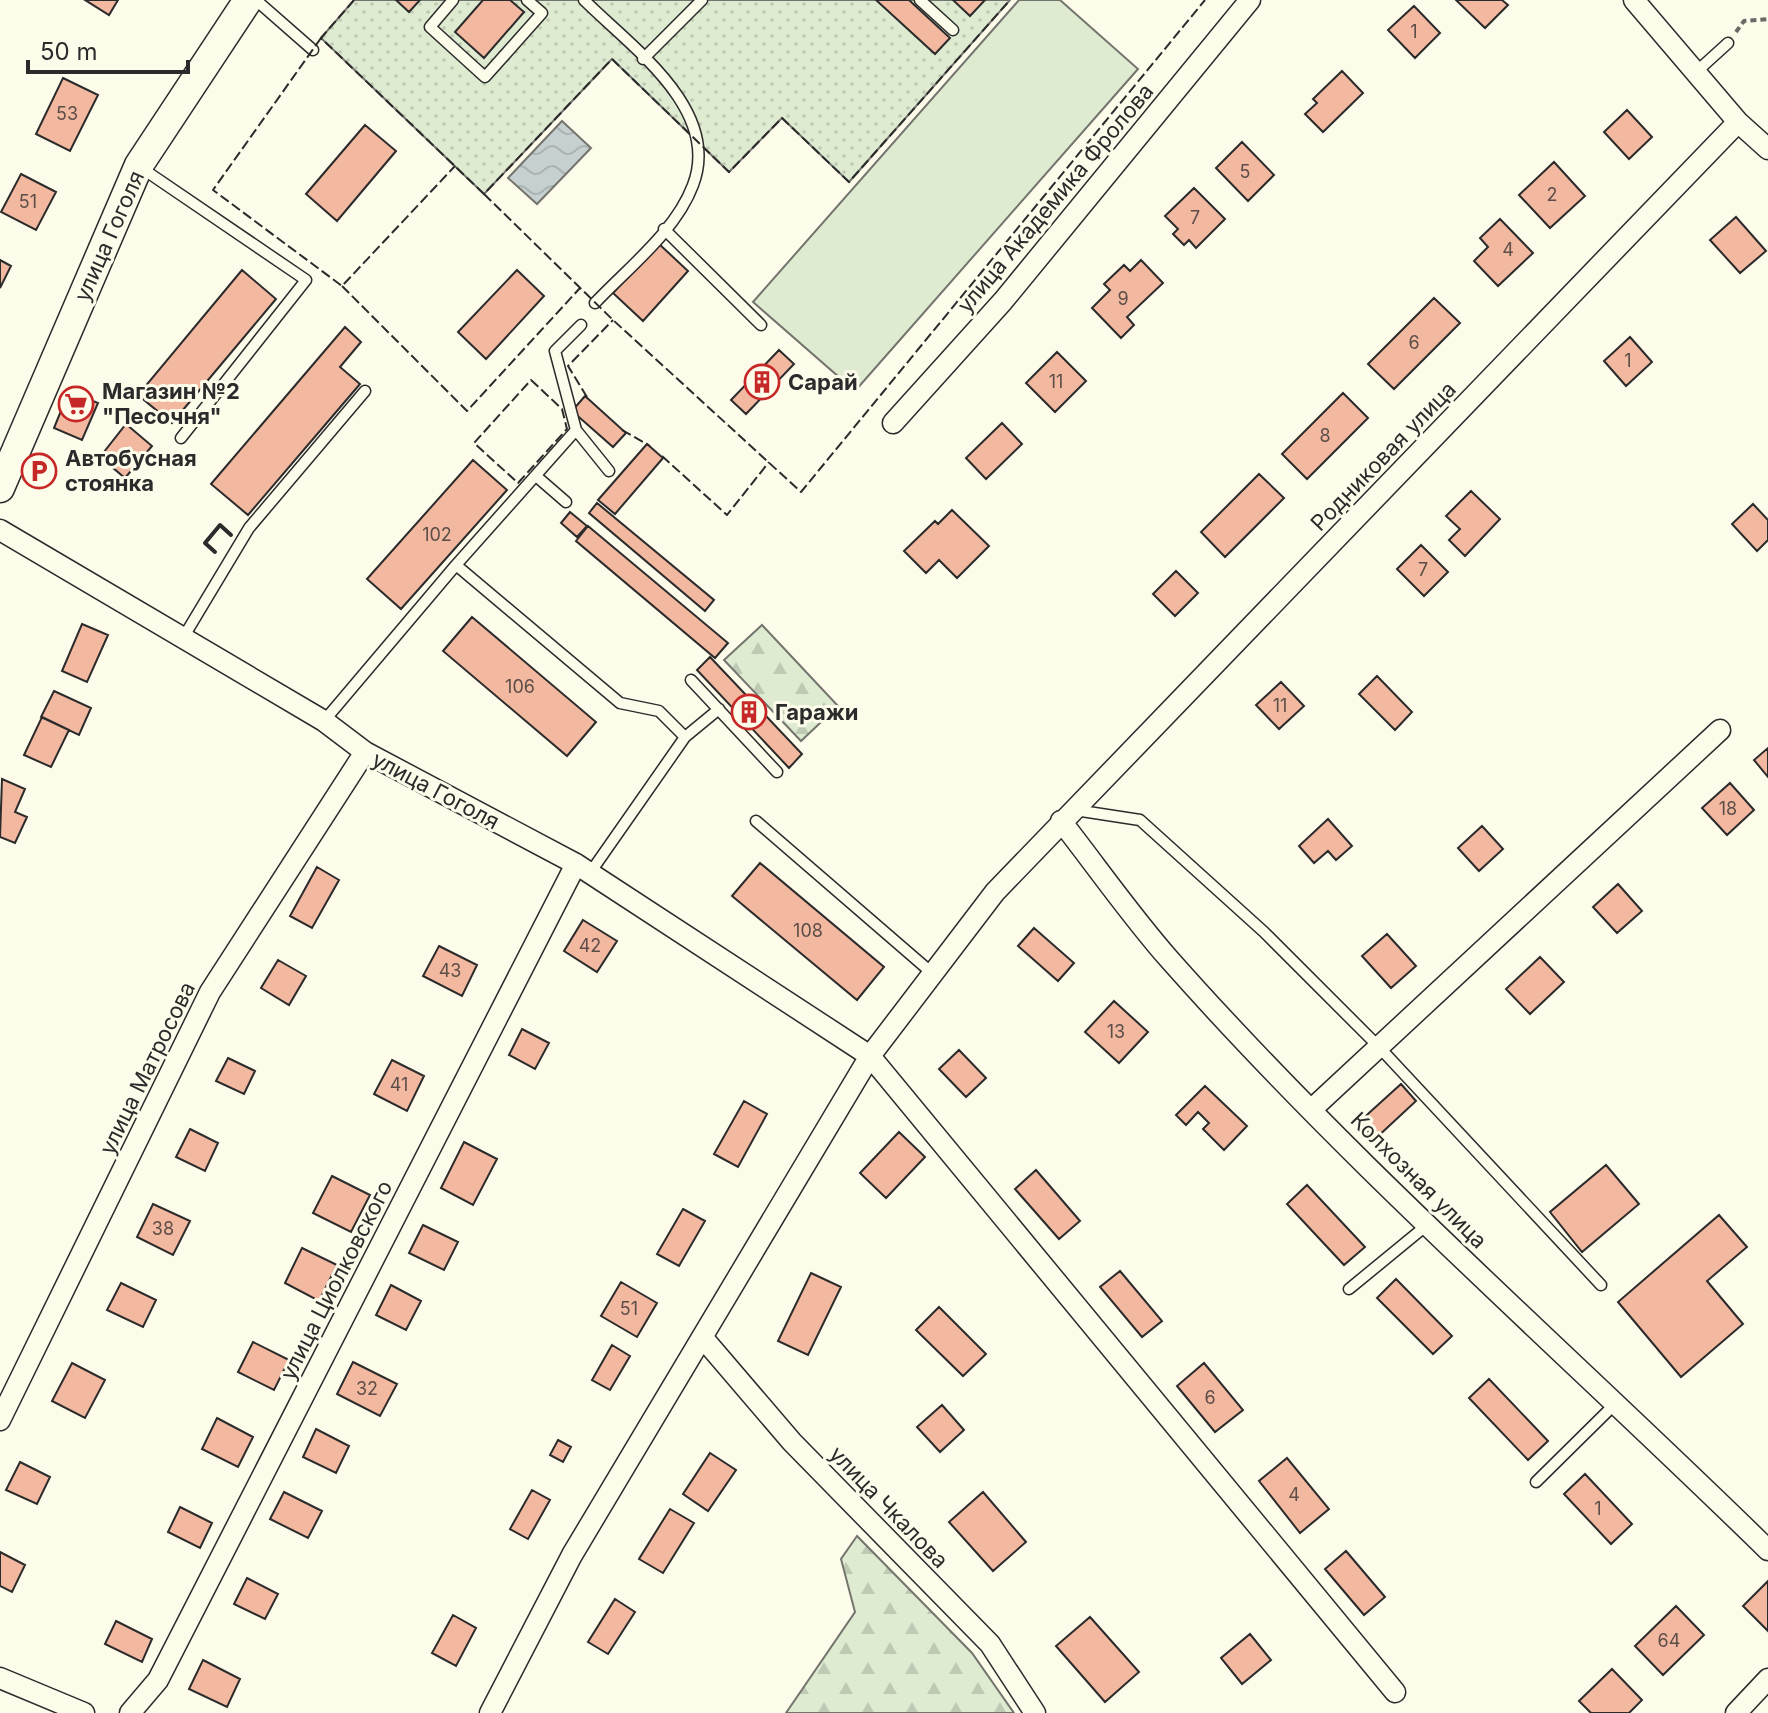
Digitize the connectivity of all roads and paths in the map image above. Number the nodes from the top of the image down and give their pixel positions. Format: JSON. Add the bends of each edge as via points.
{"nodes":[{"id":1,"x":248,"y":0,"type":"edge"},
{"id":2,"x":256,"y":0,"type":"edge"},
{"id":3,"x":453,"y":0,"type":"edge"},
{"id":4,"x":527,"y":0,"type":"edge"},
{"id":5,"x":584,"y":0,"type":"edge"},
{"id":6,"x":702,"y":0,"type":"edge"},
{"id":7,"x":920,"y":0,"type":"edge"},
{"id":8,"x":1250,"y":0,"type":"edge"},
{"id":9,"x":1634,"y":0,"type":"edge"},
{"id":10,"x":1768,"y":19,"type":"edge"},
{"id":11,"x":1744,"y":21,"type":"dead end"},
{"id":12,"x":953,"y":30,"type":"dead end"},
{"id":13,"x":1728,"y":43,"type":"dead end"},
{"id":14,"x":313,"y":50,"type":"dead end"},
{"id":15,"x":643,"y":59,"type":"junction"},
{"id":16,"x":1695,"y":73,"type":"junction"},
{"id":17,"x":1738,"y":122,"type":"junction"},
{"id":18,"x":1768,"y":149,"type":"edge"},
{"id":19,"x":139,"y":165,"type":"junction"},
{"id":20,"x":664,"y":229,"type":"junction"},
{"id":21,"x":595,"y":303,"type":"dead end"},
{"id":22,"x":581,"y":325,"type":"dead end"},
{"id":23,"x":761,"y":325,"type":"dead end"},
{"id":24,"x":365,"y":391,"type":"dead end"},
{"id":25,"x":893,"y":423,"type":"dead end"},
{"id":26,"x":576,"y":430,"type":"junction"},
{"id":27,"x":181,"y":438,"type":"dead end"},
{"id":28,"x":609,"y":471,"type":"dead end"},
{"id":29,"x":536,"y":476,"type":"junction"},
{"id":30,"x":0,"y":486,"type":"edge"},
{"id":31,"x":566,"y":502,"type":"dead end"},
{"id":32,"x":0,"y":530,"type":"edge"},
{"id":33,"x":456,"y":565,"type":"junction"},
{"id":34,"x":183,"y":638,"type":"junction"},
{"id":35,"x":691,"y":680,"type":"dead end"},
{"id":36,"x":719,"y":709,"type":"junction"},
{"id":37,"x":324,"y":721,"type":"junction"},
{"id":38,"x":1720,"y":730,"type":"dead end"},
{"id":39,"x":685,"y":737,"type":"junction"},
{"id":40,"x":365,"y":752,"type":"junction"},
{"id":41,"x":777,"y":772,"type":"dead end"},
{"id":42,"x":1068,"y":815,"type":"junction"},
{"id":43,"x":756,"y":821,"type":"dead end"},
{"id":44,"x":583,"y":868,"type":"junction"},
{"id":45,"x":932,"y":973,"type":"junction"},
{"id":46,"x":1379,"y":1047,"type":"junction"},
{"id":47,"x":870,"y":1056,"type":"junction"},
{"id":48,"x":1312,"y":1109,"type":"junction"},
{"id":49,"x":1427,"y":1225,"type":"junction"},
{"id":50,"x":1601,"y":1285,"type":"dead end"},
{"id":51,"x":1349,"y":1289,"type":"dead end"},
{"id":52,"x":703,"y":1338,"type":"junction"},
{"id":53,"x":1617,"y":1402,"type":"junction"},
{"id":54,"x":0,"y":1420,"type":"edge"},
{"id":55,"x":1536,"y":1482,"type":"dead end"},
{"id":56,"x":1768,"y":1550,"type":"edge"},
{"id":57,"x":0,"y":1678,"type":"edge"},
{"id":58,"x":1768,"y":1679,"type":"edge"},
{"id":59,"x":1395,"y":1692,"type":"dead end"},
{"id":60,"x":84,"y":1713,"type":"edge"},
{"id":61,"x":130,"y":1713,"type":"edge"},
{"id":62,"x":490,"y":1713,"type":"edge"},
{"id":63,"x":1035,"y":1713,"type":"edge"},
{"id":64,"x":1736,"y":1713,"type":"edge"}],
"edges":[{"from":1,"to":19,"type":"main road","name":"улица Гоголя"},
{"from":2,"to":14,"type":"lane"},
{"from":3,"to":4,"type":"lane","via":[[430,27],[485,77],[542,13]]},
{"from":5,"to":15,"type":"lane"},
{"from":6,"to":15,"type":"lane"},
{"from":7,"to":12,"type":"lane"},
{"from":8,"to":25,"type":"street","name":"улица Академика Фролова","via":[[1003,301]]},
{"from":9,"to":16,"type":"street"},
{"from":10,"to":11,"type":"path"},
{"from":13,"to":16,"type":"lane"},
{"from":15,"to":20,"type":"lane","via":[[687,110],[697,134],[699,161],[693,185]]},
{"from":16,"to":17,"type":"street"},
{"from":17,"to":18,"type":"street"},
{"from":17,"to":42,"type":"street","name":"Родниковая улица"},
{"from":19,"to":27,"type":"lane","via":[[306,280]]},
{"from":19,"to":30,"type":"main road","name":"улица Гоголя"},
{"from":20,"to":21,"type":"lane"},
{"from":20,"to":23,"type":"lane"},
{"from":22,"to":26,"type":"lane","via":[[555,351]]},
{"from":24,"to":34,"type":"lane","via":[[249,528]]},
{"from":26,"to":28,"type":"lane"},
{"from":26,"to":29,"type":"lane"},
{"from":29,"to":31,"type":"lane"},
{"from":29,"to":33,"type":"lane"},
{"from":32,"to":34,"type":"street","name":"улица Гоголя"},
{"from":33,"to":37,"type":"lane"},
{"from":33,"to":39,"type":"lane","via":[[620,703],[659,711]]},
{"from":34,"to":37,"type":"street","name":"улица Гоголя"},
{"from":35,"to":36,"type":"lane"},
{"from":36,"to":39,"type":"lane"},
{"from":36,"to":41,"type":"lane"},
{"from":37,"to":40,"type":"street","name":"улица Гоголя"},
{"from":38,"to":46,"type":"street"},
{"from":39,"to":44,"type":"lane"},
{"from":40,"to":44,"type":"street","name":"улица Гоголя"},
{"from":40,"to":54,"type":"street","name":"улица Матросова","via":[[210,992]]},
{"from":42,"to":45,"type":"street","name":"Родниковая улица","via":[[995,892]]},
{"from":42,"to":46,"type":"lane","via":[[1140,820],[1264,932]]},
{"from":42,"to":48,"type":"street","name":"Колхозная улица","via":[[1168,958]]},
{"from":43,"to":45,"type":"lane"},
{"from":44,"to":47,"type":"street","name":"улица Гоголя"},
{"from":44,"to":61,"type":"street","name":"улица Циолковского","via":[[158,1680]]},
{"from":45,"to":47,"type":"street","name":"Родниковая улица"},
{"from":46,"to":48,"type":"street"},
{"from":46,"to":50,"type":"lane"},
{"from":47,"to":52,"type":"street"},
{"from":47,"to":59,"type":"street"},
{"from":48,"to":49,"type":"street","name":"Колхозная улица"},
{"from":49,"to":51,"type":"lane"},
{"from":49,"to":53,"type":"street","name":"Колхозная улица"},
{"from":52,"to":62,"type":"street","via":[[572,1555]]},
{"from":52,"to":63,"type":"street","name":"улица Чкалова","via":[[792,1442],[990,1644]]},
{"from":53,"to":55,"type":"lane"},
{"from":53,"to":56,"type":"street","name":"Колхозная улица"},
{"from":57,"to":60,"type":"street"},
{"from":58,"to":64,"type":"street"}]}
